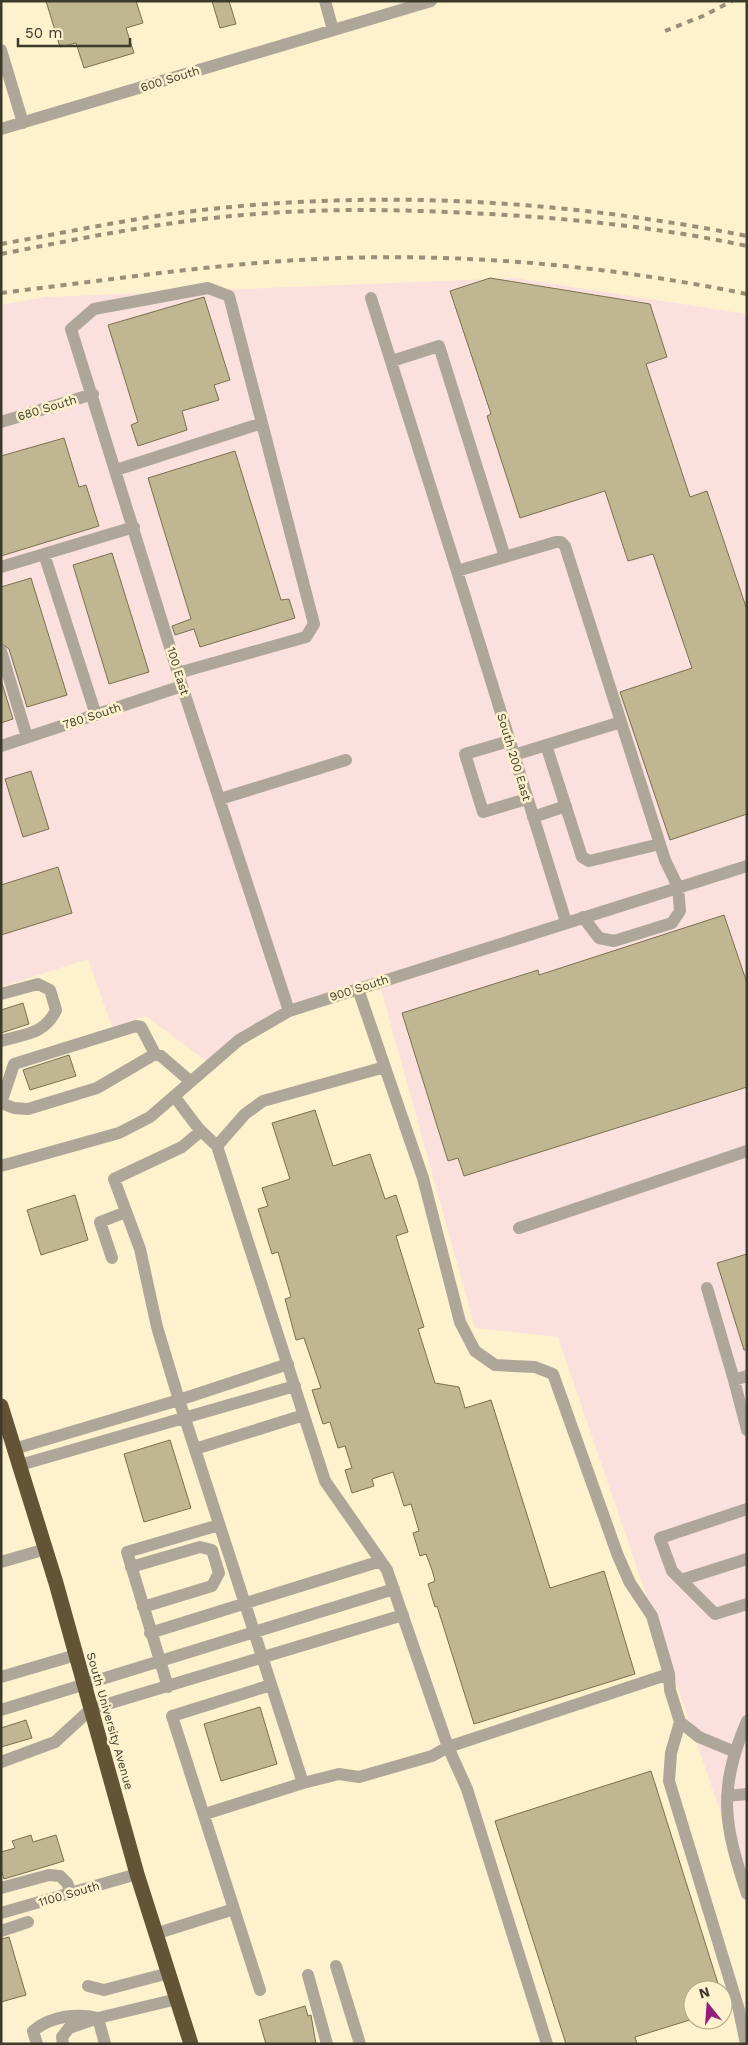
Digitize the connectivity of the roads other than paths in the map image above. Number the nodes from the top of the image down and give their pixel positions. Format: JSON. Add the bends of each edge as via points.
{"nodes":[{"id":1,"x":325,"y":1,"type":"edge"},
{"id":2,"x":431,"y":1,"type":"edge"},
{"id":3,"x":336,"y":29,"type":"junction"},
{"id":4,"x":1,"y":50,"type":"edge"},
{"id":5,"x":23,"y":122,"type":"junction"},
{"id":6,"x":1,"y":129,"type":"edge"},
{"id":7,"x":371,"y":298,"type":"dead end"},
{"id":8,"x":392,"y":361,"type":"junction"},
{"id":9,"x":93,"y":394,"type":"junction"},
{"id":10,"x":1,"y":422,"type":"edge"},
{"id":11,"x":262,"y":422,"type":"junction"},
{"id":12,"x":116,"y":470,"type":"junction"},
{"id":13,"x":134,"y":527,"type":"junction"},
{"id":14,"x":44,"y":554,"type":"junction"},
{"id":15,"x":505,"y":557,"type":"junction"},
{"id":16,"x":1,"y":567,"type":"edge"},
{"id":17,"x":457,"y":571,"type":"junction"},
{"id":18,"x":1,"y":651,"type":"edge"},
{"id":19,"x":178,"y":673,"type":"junction"},
{"id":20,"x":182,"y":686,"type":"junction"},
{"id":21,"x":96,"y":715,"type":"junction"},
{"id":22,"x":621,"y":722,"type":"junction"},
{"id":23,"x":27,"y":737,"type":"junction"},
{"id":24,"x":509,"y":740,"type":"junction"},
{"id":25,"x":546,"y":745,"type":"junction"},
{"id":26,"x":1,"y":746,"type":"edge"},
{"id":27,"x":514,"y":755,"type":"junction"},
{"id":28,"x":346,"y":760,"type":"dead end"},
{"id":29,"x":220,"y":799,"type":"junction"},
{"id":30,"x":527,"y":799,"type":"junction"},
{"id":31,"x":566,"y":806,"type":"junction"},
{"id":32,"x":533,"y":817,"type":"junction"},
{"id":33,"x":660,"y":844,"type":"junction"},
{"id":34,"x":747,"y":866,"type":"edge"},
{"id":35,"x":678,"y":887,"type":"junction"},
{"id":36,"x":582,"y":917,"type":"junction"},
{"id":37,"x":566,"y":922,"type":"junction"},
{"id":38,"x":358,"y":989,"type":"junction"},
{"id":39,"x":1,"y":994,"type":"edge"},
{"id":40,"x":289,"y":1011,"type":"junction"},
{"id":41,"x":1,"y":1041,"type":"edge"},
{"id":42,"x":155,"y":1054,"type":"junction"},
{"id":43,"x":385,"y":1067,"type":"junction"},
{"id":44,"x":190,"y":1082,"type":"junction"},
{"id":45,"x":174,"y":1096,"type":"junction"},
{"id":46,"x":1,"y":1103,"type":"edge"},
{"id":47,"x":201,"y":1131,"type":"junction"},
{"id":48,"x":217,"y":1146,"type":"junction"},
{"id":49,"x":747,"y":1151,"type":"edge"},
{"id":50,"x":1,"y":1166,"type":"edge"},
{"id":51,"x":126,"y":1212,"type":"junction"},
{"id":52,"x":519,"y":1228,"type":"dead end"},
{"id":53,"x":112,"y":1258,"type":"dead end"},
{"id":54,"x":707,"y":1288,"type":"dead end"},
{"id":55,"x":288,"y":1364,"type":"junction"},
{"id":56,"x":747,"y":1376,"type":"edge"},
{"id":57,"x":734,"y":1380,"type":"junction"},
{"id":58,"x":295,"y":1386,"type":"junction"},
{"id":59,"x":179,"y":1400,"type":"junction"},
{"id":60,"x":1,"y":1406,"type":"edge"},
{"id":61,"x":304,"y":1415,"type":"junction"},
{"id":62,"x":185,"y":1418,"type":"junction"},
{"id":63,"x":90,"y":1427,"type":"junction"},
{"id":64,"x":747,"y":1430,"type":"edge"},
{"id":65,"x":6,"y":1435,"type":"edge"},
{"id":66,"x":95,"y":1444,"type":"junction"},
{"id":67,"x":14,"y":1449,"type":"junction"},
{"id":68,"x":195,"y":1450,"type":"junction"},
{"id":69,"x":20,"y":1465,"type":"junction"},
{"id":70,"x":747,"y":1509,"type":"edge"},
{"id":71,"x":219,"y":1525,"type":"junction"},
{"id":72,"x":46,"y":1549,"type":"junction"},
{"id":73,"x":747,"y":1559,"type":"edge"},
{"id":74,"x":381,"y":1560,"type":"junction"},
{"id":75,"x":1,"y":1562,"type":"edge"},
{"id":76,"x":131,"y":1567,"type":"junction"},
{"id":77,"x":681,"y":1580,"type":"junction"},
{"id":78,"x":394,"y":1589,"type":"junction"},
{"id":79,"x":245,"y":1604,"type":"junction"},
{"id":80,"x":747,"y":1604,"type":"edge"},
{"id":81,"x":143,"y":1607,"type":"junction"},
{"id":82,"x":403,"y":1614,"type":"junction"},
{"id":83,"x":254,"y":1632,"type":"junction"},
{"id":84,"x":150,"y":1633,"type":"junction"},
{"id":85,"x":76,"y":1655,"type":"junction"},
{"id":86,"x":262,"y":1658,"type":"junction"},
{"id":87,"x":159,"y":1662,"type":"junction"},
{"id":88,"x":670,"y":1674,"type":"junction"},
{"id":89,"x":1,"y":1677,"type":"edge"},
{"id":90,"x":85,"y":1685,"type":"junction"},
{"id":91,"x":271,"y":1685,"type":"junction"},
{"id":92,"x":168,"y":1687,"type":"junction"},
{"id":93,"x":91,"y":1709,"type":"junction"},
{"id":94,"x":1,"y":1710,"type":"edge"},
{"id":95,"x":747,"y":1720,"type":"edge"},
{"id":96,"x":680,"y":1722,"type":"junction"},
{"id":97,"x":448,"y":1747,"type":"junction"},
{"id":98,"x":735,"y":1752,"type":"junction"},
{"id":99,"x":1,"y":1762,"type":"edge"},
{"id":100,"x":303,"y":1783,"type":"junction"},
{"id":101,"x":747,"y":1794,"type":"edge"},
{"id":102,"x":726,"y":1796,"type":"junction"},
{"id":103,"x":204,"y":1814,"type":"junction"},
{"id":104,"x":138,"y":1874,"type":"junction"},
{"id":105,"x":1,"y":1888,"type":"edge"},
{"id":106,"x":71,"y":1893,"type":"junction"},
{"id":107,"x":747,"y":1894,"type":"edge"},
{"id":108,"x":234,"y":1909,"type":"junction"},
{"id":109,"x":1,"y":1913,"type":"edge"},
{"id":110,"x":28,"y":1922,"type":"dead end"},
{"id":111,"x":1,"y":1931,"type":"edge"},
{"id":112,"x":158,"y":1933,"type":"junction"},
{"id":113,"x":336,"y":1966,"type":"dead end"},
{"id":114,"x":169,"y":1973,"type":"junction"},
{"id":115,"x":308,"y":1975,"type":"dead end"},
{"id":116,"x":88,"y":1986,"type":"dead end"},
{"id":117,"x":260,"y":1990,"type":"dead end"},
{"id":118,"x":177,"y":1999,"type":"junction"},
{"id":119,"x":98,"y":2018,"type":"junction"},
{"id":120,"x":37,"y":2044,"type":"edge"},
{"id":121,"x":63,"y":2044,"type":"edge"},
{"id":122,"x":105,"y":2044,"type":"edge"},
{"id":123,"x":192,"y":2044,"type":"edge"},
{"id":124,"x":327,"y":2044,"type":"edge"},
{"id":125,"x":360,"y":2044,"type":"edge"},
{"id":126,"x":547,"y":2044,"type":"edge"},
{"id":127,"x":746,"y":2044,"type":"edge"}],
"edges":[{"from":1,"to":3,"type":"street"},
{"from":2,"to":3,"type":"street","name":"600 South"},
{"from":3,"to":5,"type":"street","name":"600 South"},
{"from":4,"to":5,"type":"street"},
{"from":5,"to":6,"type":"street","name":"600 South"},
{"from":7,"to":8,"type":"street","name":"South 200 East"},
{"from":8,"to":15,"type":"street","via":[[439,346]]},
{"from":8,"to":17,"type":"street","name":"South 200 East"},
{"from":9,"to":10,"type":"street","name":"680 South"},
{"from":9,"to":11,"type":"street","name":"100 East","via":[[71,329],[94,309],[208,288],[229,296]]},
{"from":9,"to":12,"type":"street","name":"100 East"},
{"from":11,"to":12,"type":"street"},
{"from":11,"to":19,"type":"street","via":[[314,624],[306,637]]},
{"from":12,"to":13,"type":"street","name":"100 East"},
{"from":13,"to":14,"type":"street"},
{"from":13,"to":19,"type":"street","name":"100 East"},
{"from":14,"to":16,"type":"street"},
{"from":14,"to":21,"type":"street"},
{"from":15,"to":17,"type":"street"},
{"from":15,"to":22,"type":"street","via":[[556,542],[564,546]]},
{"from":17,"to":24,"type":"street","name":"South 200 East"},
{"from":18,"to":23,"type":"street"},
{"from":19,"to":20,"type":"street","name":"100 East"},
{"from":20,"to":21,"type":"street","name":"780 South"},
{"from":20,"to":29,"type":"street","name":"100 East"},
{"from":21,"to":23,"type":"street","name":"780 South"},
{"from":22,"to":25,"type":"street"},
{"from":22,"to":33,"type":"street"},
{"from":23,"to":26,"type":"street","name":"780 South"},
{"from":24,"to":27,"type":"street","name":"South 200 East"},
{"from":24,"to":30,"type":"street","via":[[465,754],[467,762],[483,812]]},
{"from":25,"to":27,"type":"street"},
{"from":25,"to":31,"type":"street"},
{"from":27,"to":30,"type":"street","name":"South 200 East"},
{"from":28,"to":29,"type":"street"},
{"from":29,"to":40,"type":"street","name":"100 East"},
{"from":30,"to":32,"type":"street","name":"South 200 East"},
{"from":31,"to":32,"type":"street"},
{"from":31,"to":33,"type":"street","via":[[582,857],[586,860]]},
{"from":32,"to":37,"type":"street","name":"South 200 East"},
{"from":33,"to":35,"type":"street"},
{"from":34,"to":35,"type":"street","name":"900 South"},
{"from":35,"to":36,"type":"street","name":"900 South"},
{"from":35,"to":36,"type":"street","via":[[680,911],[672,923],[663,926],[614,941],[599,938]]},
{"from":36,"to":37,"type":"street","name":"900 South"},
{"from":37,"to":38,"type":"street","name":"900 South"},
{"from":38,"to":40,"type":"street","name":"900 South"},
{"from":38,"to":43,"type":"street"},
{"from":39,"to":41,"type":"street","via":[[38,984],[50,990],[56,1010],[50,1022],[39,1030]]},
{"from":40,"to":44,"type":"street","name":"900 South","via":[[239,1040]]},
{"from":42,"to":44,"type":"street"},
{"from":42,"to":46,"type":"street","via":[[97,1088],[28,1109]]},
{"from":42,"to":46,"type":"street","via":[[141,1026],[136,1026],[14,1064]]},
{"from":43,"to":48,"type":"street","via":[[263,1101],[245,1114]]},
{"from":43,"to":88,"type":"street","via":[[423,1178],[460,1322],[475,1351],[495,1364],[535,1367],[553,1374],[618,1556],[630,1583],[652,1616]]},
{"from":44,"to":45,"type":"street","name":"900 South"},
{"from":45,"to":47,"type":"street"},
{"from":45,"to":50,"type":"street","name":"900 South","via":[[150,1117],[119,1132]]},
{"from":47,"to":48,"type":"street"},
{"from":47,"to":51,"type":"street","via":[[182,1147],[114,1179]]},
{"from":48,"to":55,"type":"street"},
{"from":49,"to":52,"type":"street"},
{"from":51,"to":53,"type":"street","via":[[100,1222]]},
{"from":51,"to":59,"type":"street","via":[[140,1249],[157,1327]]},
{"from":54,"to":57,"type":"street"},
{"from":55,"to":58,"type":"street"},
{"from":55,"to":59,"type":"street"},
{"from":56,"to":57,"type":"street"},
{"from":57,"to":64,"type":"street"},
{"from":58,"to":61,"type":"street"},
{"from":58,"to":62,"type":"street"},
{"from":59,"to":62,"type":"street"},
{"from":59,"to":63,"type":"street"},
{"from":60,"to":65,"type":"highway","name":"South University Avenue"},
{"from":61,"to":68,"type":"street"},
{"from":61,"to":74,"type":"street","via":[[325,1481]]},
{"from":62,"to":66,"type":"street"},
{"from":62,"to":68,"type":"street"},
{"from":63,"to":66,"type":"street"},
{"from":63,"to":67,"type":"street"},
{"from":65,"to":67,"type":"highway","name":"South University Avenue"},
{"from":66,"to":69,"type":"street"},
{"from":67,"to":69,"type":"highway","name":"South University Avenue"},
{"from":68,"to":71,"type":"street"},
{"from":69,"to":72,"type":"highway","name":"South University Avenue"},
{"from":70,"to":77,"type":"street","via":[[660,1538],[672,1571]]},
{"from":71,"to":76,"type":"street","via":[[127,1552]]},
{"from":71,"to":79,"type":"street"},
{"from":72,"to":75,"type":"street"},
{"from":72,"to":85,"type":"highway","name":"South University Avenue"},
{"from":73,"to":77,"type":"street"},
{"from":74,"to":78,"type":"street"},
{"from":74,"to":79,"type":"street"},
{"from":76,"to":81,"type":"street"},
{"from":76,"to":81,"type":"street","via":[[200,1547],[212,1550],[219,1573],[212,1586]]},
{"from":77,"to":80,"type":"street","via":[[715,1614]]},
{"from":78,"to":82,"type":"street"},
{"from":78,"to":83,"type":"street"},
{"from":79,"to":83,"type":"street"},
{"from":79,"to":84,"type":"street"},
{"from":81,"to":84,"type":"street"},
{"from":82,"to":86,"type":"street"},
{"from":82,"to":97,"type":"street"},
{"from":83,"to":86,"type":"street"},
{"from":83,"to":87,"type":"street"},
{"from":84,"to":87,"type":"street"},
{"from":85,"to":89,"type":"street"},
{"from":85,"to":90,"type":"highway","name":"South University Avenue"},
{"from":86,"to":91,"type":"street"},
{"from":86,"to":92,"type":"street"},
{"from":87,"to":90,"type":"street"},
{"from":87,"to":92,"type":"street"},
{"from":88,"to":96,"type":"street","via":[[670,1690]]},
{"from":88,"to":97,"type":"street"},
{"from":90,"to":93,"type":"highway","name":"South University Avenue"},
{"from":90,"to":94,"type":"street"},
{"from":91,"to":100,"type":"street"},
{"from":91,"to":103,"type":"street","via":[[172,1716]]},
{"from":92,"to":93,"type":"street"},
{"from":93,"to":99,"type":"street","via":[[54,1742]]},
{"from":93,"to":104,"type":"highway","name":"South University Avenue"},
{"from":95,"to":98,"type":"street"},
{"from":96,"to":98,"type":"street","via":[[699,1737]]},
{"from":96,"to":127,"type":"street","via":[[671,1752],[669,1781],[739,2010]]},
{"from":97,"to":100,"type":"street","via":[[432,1756],[359,1777],[339,1774]]},
{"from":97,"to":126,"type":"street","via":[[467,1788]]},
{"from":98,"to":102,"type":"street"},
{"from":100,"to":103,"type":"street"},
{"from":101,"to":102,"type":"street"},
{"from":102,"to":107,"type":"street","via":[[730,1844]]},
{"from":103,"to":108,"type":"street"},
{"from":104,"to":106,"type":"street","name":"1100 South"},
{"from":104,"to":112,"type":"highway","name":"South University Avenue"},
{"from":105,"to":106,"type":"street","via":[[48,1875],[60,1876]]},
{"from":106,"to":109,"type":"street","name":"1100 South"},
{"from":108,"to":112,"type":"street"},
{"from":108,"to":117,"type":"street"},
{"from":110,"to":111,"type":"street"},
{"from":112,"to":114,"type":"highway","name":"South University Avenue"},
{"from":113,"to":125,"type":"street"},
{"from":114,"to":116,"type":"street","via":[[104,1990]]},
{"from":114,"to":118,"type":"highway","name":"South University Avenue"},
{"from":115,"to":124,"type":"street"},
{"from":118,"to":119,"type":"street"},
{"from":118,"to":123,"type":"highway","name":"South University Avenue"},
{"from":119,"to":120,"type":"street","via":[[80,2014],[43,2023],[33,2031]]},
{"from":119,"to":121,"type":"street","via":[[69,2028],[62,2037]]},
{"from":119,"to":122,"type":"street"}]}
